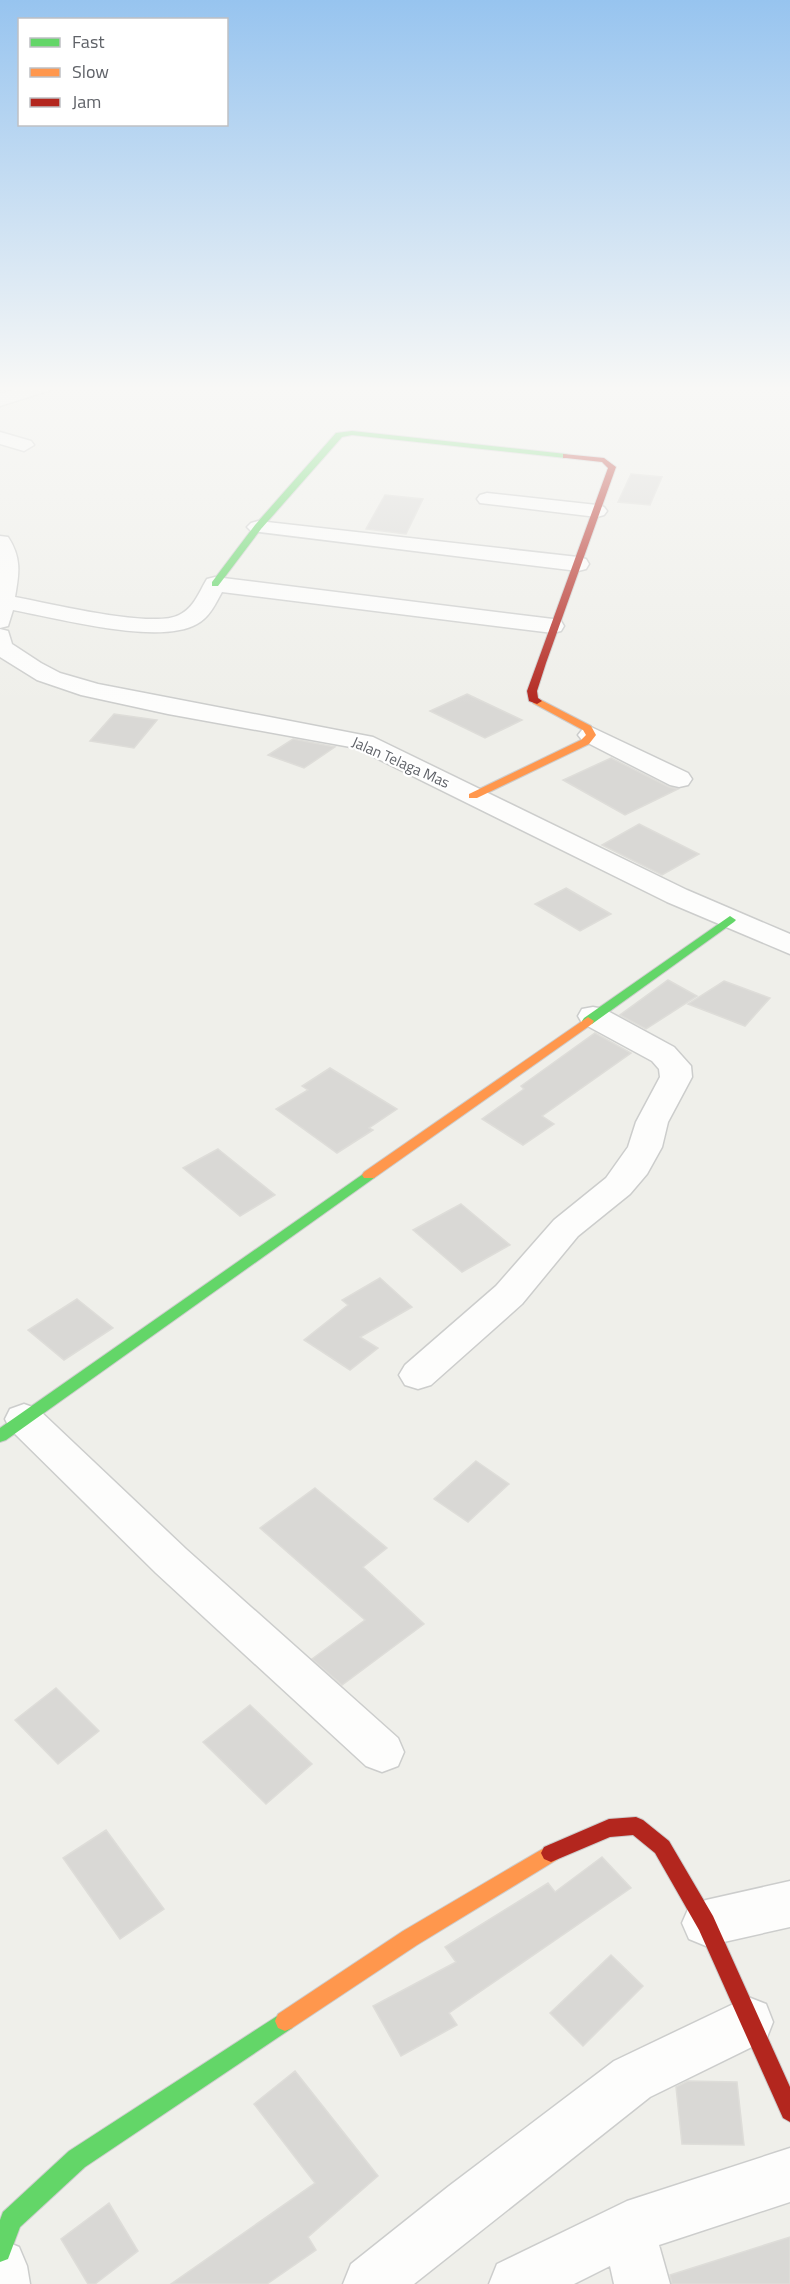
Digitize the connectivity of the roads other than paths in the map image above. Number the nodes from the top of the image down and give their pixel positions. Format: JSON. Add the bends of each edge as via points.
{"nodes":[{"id":1,"x":290,"y":493,"type":"edge"},
{"id":2,"x":603,"y":493,"type":"edge"},
{"id":3,"x":487,"y":499,"type":"dead end"},
{"id":4,"x":597,"y":511,"type":"junction"},
{"id":5,"x":258,"y":527,"type":"junction"},
{"id":6,"x":0,"y":542,"type":"edge"},
{"id":7,"x":578,"y":564,"type":"junction"},
{"id":8,"x":215,"y":584,"type":"junction"},
{"id":9,"x":2,"y":612,"type":"edge"},
{"id":10,"x":553,"y":626,"type":"junction"},
{"id":11,"x":0,"y":636,"type":"edge"},
{"id":12,"x":591,"y":735,"type":"junction"},
{"id":13,"x":679,"y":779,"type":"dead end"},
{"id":14,"x":474,"y":796,"type":"junction"},
{"id":15,"x":730,"y":920,"type":"junction"},
{"id":16,"x":790,"y":945,"type":"edge"},
{"id":17,"x":593,"y":1016,"type":"junction"},
{"id":18,"x":418,"y":1375,"type":"dead end"},
{"id":19,"x":12,"y":1428,"type":"edge"},
{"id":20,"x":382,"y":1752,"type":"dead end"},
{"id":21,"x":790,"y":1904,"type":"edge"},
{"id":22,"x":705,"y":1923,"type":"junction"},
{"id":23,"x":748,"y":2022,"type":"junction"},
{"id":24,"x":790,"y":2111,"type":"edge"},
{"id":25,"x":790,"y":2175,"type":"edge"},
{"id":26,"x":627,"y":2228,"type":"junction"},
{"id":27,"x":0,"y":2251,"type":"edge"},
{"id":28,"x":0,"y":2266,"type":"edge"},
{"id":29,"x":2,"y":2284,"type":"edge"},
{"id":30,"x":371,"y":2284,"type":"edge"},
{"id":31,"x":517,"y":2284,"type":"edge"},
{"id":32,"x":642,"y":2284,"type":"edge"}],
"edges":[{"from":1,"to":5,"type":"street"},
{"from":2,"to":4,"type":"street"},
{"from":3,"to":4,"type":"street"},
{"from":4,"to":7,"type":"street"},
{"from":5,"to":7,"type":"street"},
{"from":5,"to":8,"type":"street"},
{"from":6,"to":9,"type":"street","via":[[9,566]]},
{"from":7,"to":10,"type":"street"},
{"from":8,"to":9,"type":"street","via":[[200,613],[164,626]]},
{"from":8,"to":10,"type":"street"},
{"from":10,"to":12,"type":"street","via":[[532,691],[533,699],[587,728]]},
{"from":11,"to":14,"type":"street","name":"Jalan Telaga Mas","via":[[1,647],[50,677],[141,701],[322,731],[364,742]]},
{"from":12,"to":13,"type":"street"},
{"from":12,"to":14,"type":"street","via":[[585,742]]},
{"from":14,"to":15,"type":"street","name":"Jalan Telaga Mas"},
{"from":15,"to":16,"type":"street","name":"Jalan Telaga Mas"},
{"from":15,"to":17,"type":"street"},
{"from":17,"to":18,"type":"street","via":[[663,1054],[675,1066],[676,1077],[652,1122],[645,1147],[618,1186],[566,1228],[509,1295]]},
{"from":17,"to":19,"type":"street"},
{"from":19,"to":20,"type":"street","via":[[171,1561]]},
{"from":21,"to":22,"type":"street"},
{"from":22,"to":23,"type":"street"},
{"from":22,"to":27,"type":"street","via":[[662,1847],[636,1826],[609,1828],[552,1852],[410,1938],[77,2160],[11,2220]]},
{"from":23,"to":24,"type":"street"},
{"from":23,"to":30,"type":"street","via":[[632,2079]]},
{"from":25,"to":26,"type":"street"},
{"from":26,"to":31,"type":"street"},
{"from":26,"to":32,"type":"street"},
{"from":28,"to":29,"type":"street"}]}
